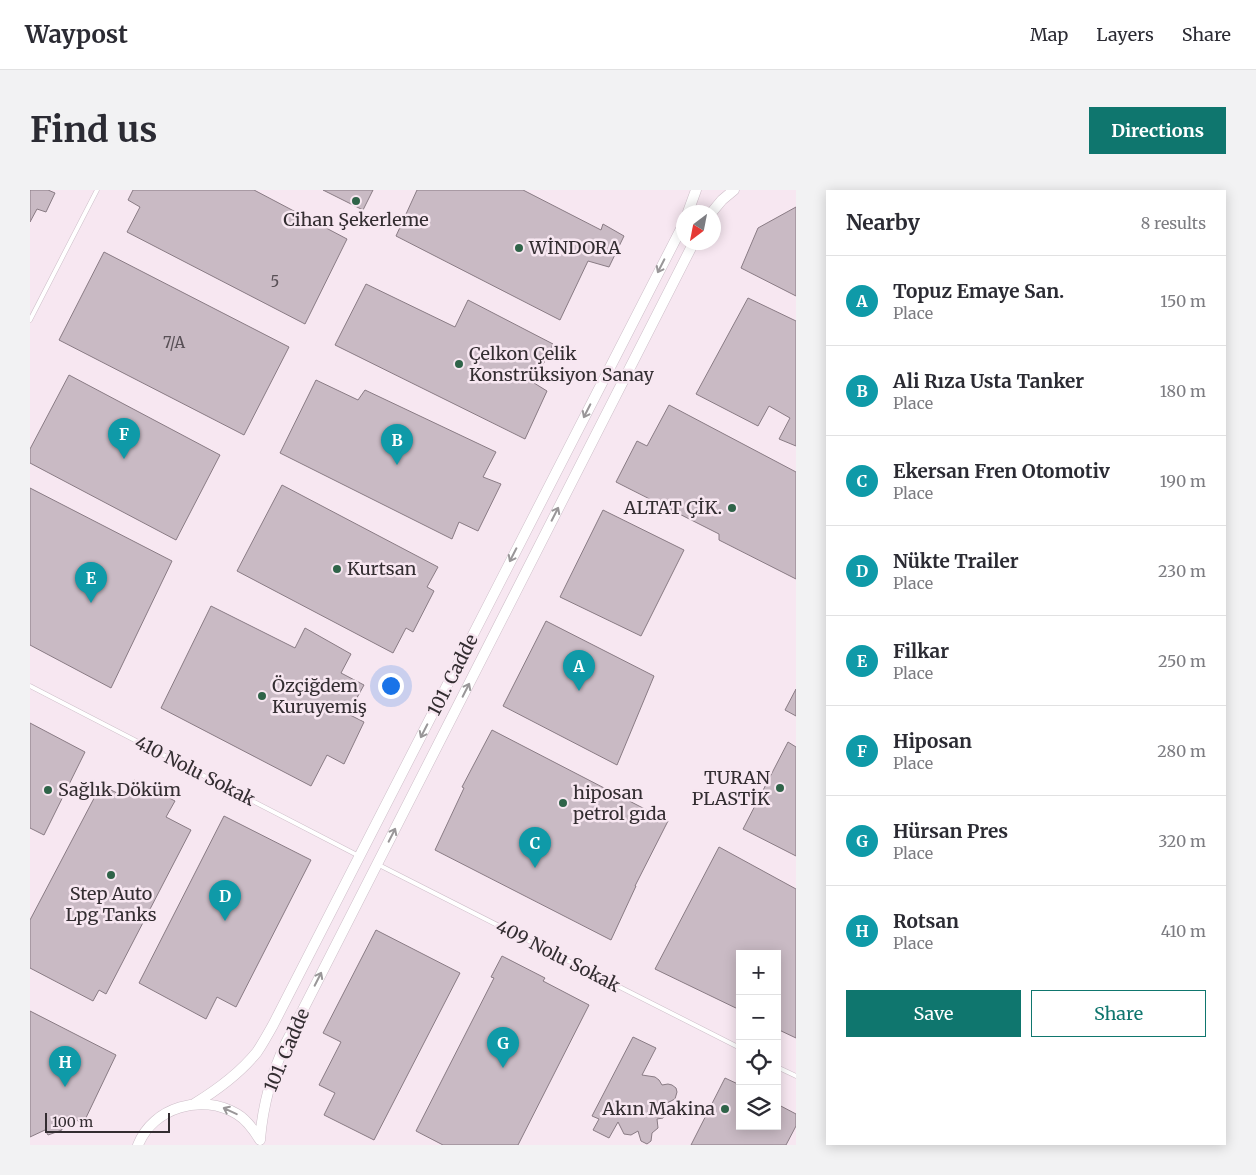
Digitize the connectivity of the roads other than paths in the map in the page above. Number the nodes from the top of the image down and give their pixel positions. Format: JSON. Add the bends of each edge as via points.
{"nodes":[{"id":1,"x":696,"y":190,"type":"edge"},
{"id":2,"x":734,"y":190,"type":"edge"},
{"id":3,"x":95,"y":191,"type":"edge"},
{"id":4,"x":691,"y":205,"type":"edge"},
{"id":5,"x":718,"y":205,"type":"edge"},
{"id":6,"x":676,"y":239,"type":"edge"},
{"id":7,"x":690,"y":250,"type":"edge"},
{"id":8,"x":30,"y":320,"type":"edge"},
{"id":9,"x":30,"y":686,"type":"edge"},
{"id":10,"x":359,"y":856,"type":"junction"},
{"id":11,"x":377,"y":864,"type":"junction"},
{"id":12,"x":736,"y":1046,"type":"edge"},
{"id":13,"x":781,"y":1069,"type":"edge"},
{"id":14,"x":796,"y":1076,"type":"edge"},
{"id":15,"x":194,"y":1104,"type":"junction"},
{"id":16,"x":262,"y":1142,"type":"edge"},
{"id":17,"x":138,"y":1145,"type":"edge"}],
"edges":[{"from":1,"to":4,"type":"street"},
{"from":2,"to":5,"type":"street"},
{"from":3,"to":8,"type":"lane"},
{"from":6,"to":10,"type":"street","name":"101. Cadde","one_way":true},
{"from":11,"to":7,"type":"street","name":"101. Cadde","one_way":true},
{"from":9,"to":10,"type":"lane","name":"410 Nolu Sokak"},
{"from":10,"to":15,"type":"street","name":"101. Cadde","via":[[258,1050],[226,1082]]},
{"from":11,"to":12,"type":"lane","name":"409 Nolu Sokak"},
{"from":16,"to":11,"type":"street","name":"101. Cadde","one_way":true,"via":[[264,1107],[280,1054]]},
{"from":13,"to":14,"type":"lane"},
{"from":16,"to":15,"type":"street","one_way":true,"via":[[246,1121],[232,1112],[216,1106]]},
{"from":15,"to":17,"type":"street","via":[[162,1116],[146,1131]]}]}
